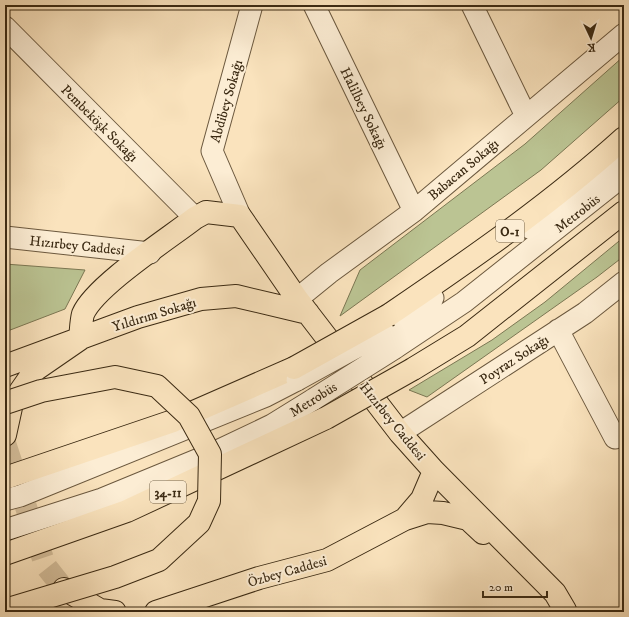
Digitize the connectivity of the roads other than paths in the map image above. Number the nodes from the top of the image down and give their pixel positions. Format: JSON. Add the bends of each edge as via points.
{"nodes":[{"id":1,"x":252,"y":5,"type":"edge"},
{"id":2,"x":314,"y":5,"type":"edge"},
{"id":3,"x":472,"y":5,"type":"edge"},
{"id":4,"x":5,"y":27,"type":"edge"},
{"id":5,"x":624,"y":34,"type":"edge"},
{"id":6,"x":526,"y":116,"type":"junction"},
{"id":7,"x":624,"y":138,"type":"edge"},
{"id":8,"x":624,"y":155,"type":"edge"},
{"id":9,"x":624,"y":175,"type":"edge"},
{"id":10,"x":414,"y":211,"type":"junction"},
{"id":11,"x":624,"y":212,"type":"edge"},
{"id":12,"x":240,"y":216,"type":"junction"},
{"id":13,"x":195,"y":218,"type":"junction"},
{"id":14,"x":5,"y":237,"type":"edge"},
{"id":15,"x":150,"y":253,"type":"junction"},
{"id":16,"x":624,"y":282,"type":"edge"},
{"id":17,"x":303,"y":306,"type":"junction"},
{"id":18,"x":558,"y":330,"type":"junction"},
{"id":19,"x":389,"y":332,"type":"junction"},
{"id":20,"x":80,"y":339,"type":"junction"},
{"id":21,"x":5,"y":366,"type":"edge"},
{"id":22,"x":295,"y":374,"type":"junction"},
{"id":23,"x":5,"y":403,"type":"edge"},
{"id":24,"x":400,"y":433,"type":"junction"},
{"id":25,"x":5,"y":435,"type":"edge"},
{"id":26,"x":615,"y":438,"type":"dead end"},
{"id":27,"x":434,"y":471,"type":"junction"},
{"id":28,"x":5,"y":478,"type":"edge"},
{"id":29,"x":5,"y":500,"type":"edge"},
{"id":30,"x":405,"y":519,"type":"junction"},
{"id":31,"x":5,"y":530,"type":"edge"},
{"id":32,"x":5,"y":554,"type":"edge"},
{"id":33,"x":64,"y":589,"type":"tunnel mouth"},
{"id":34,"x":5,"y":610,"type":"edge"},
{"id":35,"x":564,"y":611,"type":"edge"},
{"id":36,"x":115,"y":612,"type":"edge"},
{"id":37,"x":156,"y":612,"type":"edge"}],
"edges":[{"from":1,"to":12,"type":"street","name":"Abdibey Sokağı","via":[[212,150]]},
{"from":2,"to":10,"type":"street","name":"Halilbey Sokağı"},
{"from":3,"to":6,"type":"street"},
{"from":4,"to":13,"type":"street","name":"Pembeköşk Sokağı"},
{"from":5,"to":6,"type":"street","name":"Babacan Sokağı"},
{"from":6,"to":10,"type":"street","name":"Babacan Sokağı"},
{"from":7,"to":19,"type":"main road","number":"O-1","via":[[543,206],[482,252]]},
{"from":8,"to":19,"type":"street","name":"Metrobüs","via":[[566,202]]},
{"from":9,"to":19,"type":"street","name":"Metrobüs","via":[[464,302]]},
{"from":10,"to":17,"type":"street","name":"Babacan Sokağı","via":[[329,273]]},
{"from":11,"to":32,"type":"main road","number":"34-11","bridge":true,"via":[[467,336],[326,418],[127,511]]},
{"from":12,"to":13,"type":"main road","via":[[206,212]]},
{"from":12,"to":17,"type":"main road","name":"Hızırbey Caddesi"},
{"from":13,"to":15,"type":"main road"},
{"from":14,"to":15,"type":"street","name":"Hızırbey Caddesi"},
{"from":15,"to":20,"type":"main road","via":[[109,283],[95,297],[83,314]]},
{"from":16,"to":18,"type":"street","name":"Poyraz Sokağı","via":[[585,313]]},
{"from":17,"to":20,"type":"main road","name":"Yıldırım Sokağı","via":[[236,296],[202,299],[138,317]]},
{"from":17,"to":24,"type":"main road","name":"Hızırbey Caddesi"},
{"from":18,"to":24,"type":"street","name":"Poyraz Sokağı"},
{"from":18,"to":26,"type":"street"},
{"from":19,"to":22,"type":"main road","number":"O-1","bridge":true},
{"from":19,"to":31,"type":"street","name":"Metrobüs","bridge":true,"via":[[314,399],[272,425],[209,455],[102,499]]},
{"from":20,"to":21,"type":"main road","name":"Yıldırım Sokağı"},
{"from":20,"to":25,"type":"main road","via":[[35,370],[12,403]]},
{"from":22,"to":28,"type":"main road","via":[[173,421]]},
{"from":22,"to":29,"type":"street","name":"Metrobüs","via":[[266,396]]},
{"from":23,"to":34,"type":"main road","bridge":true,"via":[[41,392],[115,377],[157,386],[189,416],[210,454],[209,501],[199,523],[159,560],[115,577]]},
{"from":24,"to":27,"type":"main road","name":"Hızırbey Caddesi"},
{"from":27,"to":30,"type":"main road","name":"Özbey Caddesi","via":[[422,499]]},
{"from":27,"to":35,"type":"main road","name":"Hızırbey Caddesi","via":[[555,593]]},
{"from":30,"to":35,"type":"main road","name":"Hızırbey Caddesi","via":[[427,512],[468,519]]},
{"from":30,"to":37,"type":"main road","name":"Özbey Caddesi","via":[[327,560],[259,578]]},
{"from":33,"to":36,"type":"main road","via":[[100,610]]}]}
